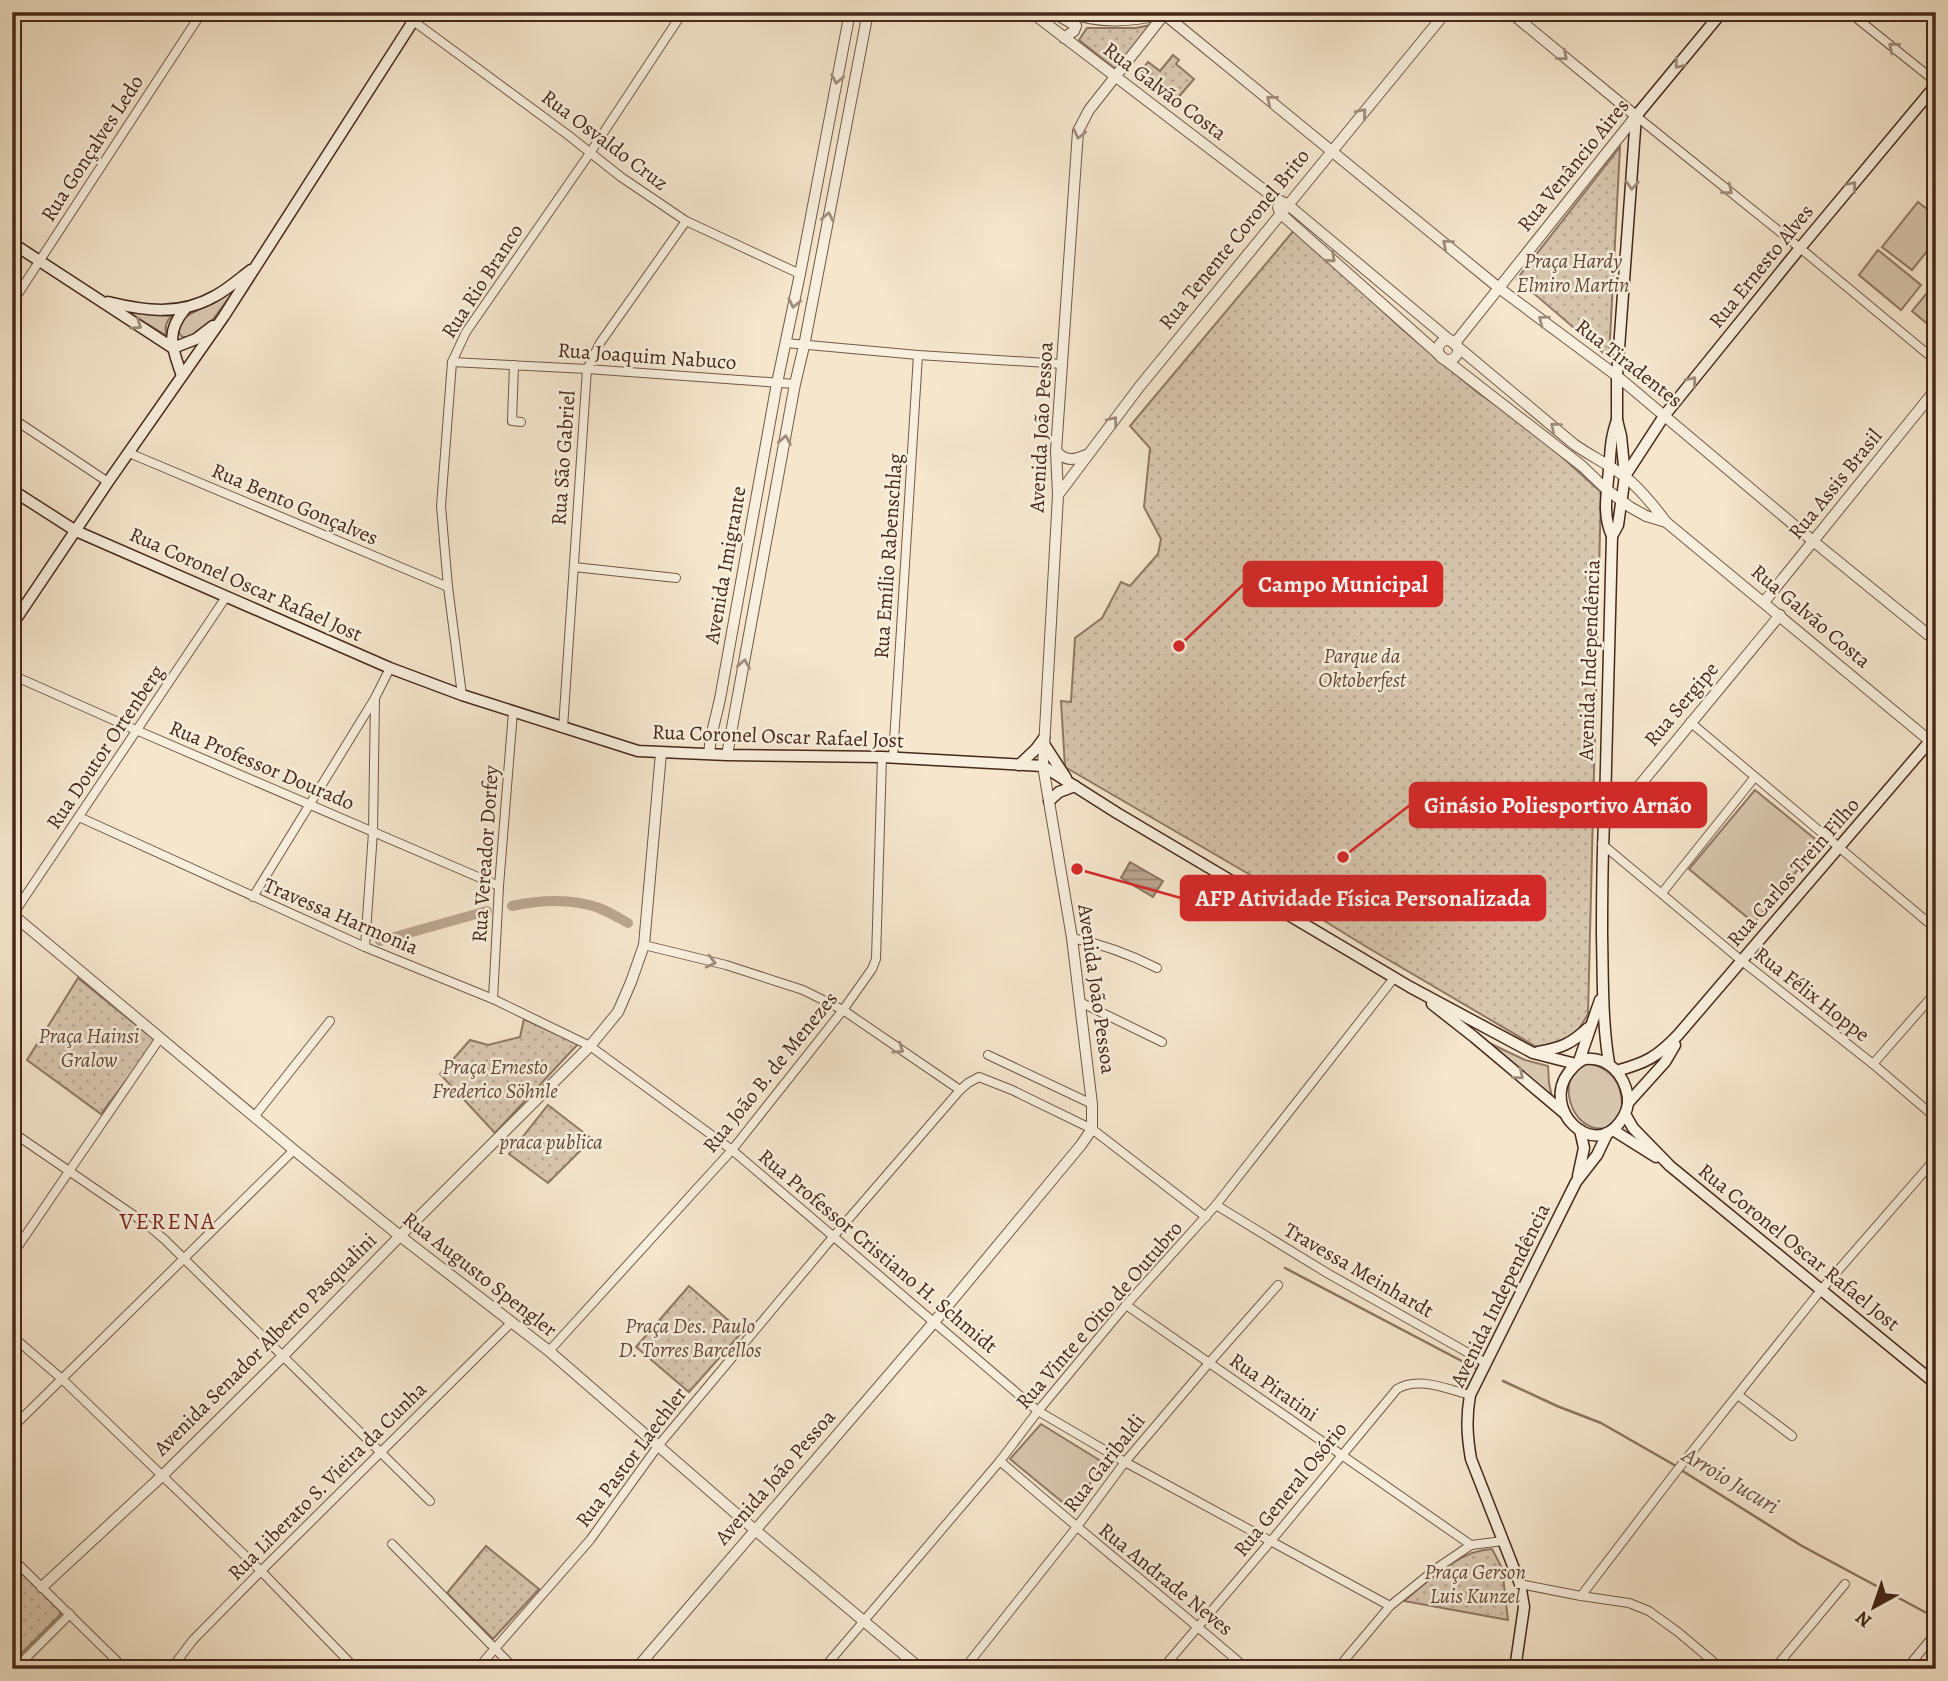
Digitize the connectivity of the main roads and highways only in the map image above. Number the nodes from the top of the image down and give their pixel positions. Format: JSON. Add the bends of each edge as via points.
{"nodes":[{"id":1,"x":1722,"y":12,"type":"edge"},
{"id":2,"x":416,"y":16,"type":"edge"},
{"id":3,"x":1936,"y":84,"type":"edge"},
{"id":4,"x":1636,"y":117,"type":"joint"},
{"id":5,"x":12,"y":243,"type":"edge"},
{"id":6,"x":257,"y":265,"type":"junction"},
{"id":7,"x":102,"y":301,"type":"junction"},
{"id":8,"x":185,"y":309,"type":"junction"},
{"id":9,"x":224,"y":316,"type":"junction"},
{"id":10,"x":173,"y":348,"type":"junction"},
{"id":11,"x":182,"y":376,"type":"junction"},
{"id":12,"x":1618,"y":420,"type":"junction"},
{"id":13,"x":1625,"y":477,"type":"junction"},
{"id":14,"x":12,"y":490,"type":"edge"},
{"id":15,"x":76,"y":531,"type":"junction"},
{"id":16,"x":1612,"y":536,"type":"junction"},
{"id":17,"x":12,"y":625,"type":"edge"},
{"id":18,"x":1933,"y":737,"type":"edge"},
{"id":19,"x":1019,"y":765,"type":"junction"},
{"id":20,"x":1073,"y":785,"type":"junction"},
{"id":21,"x":1049,"y":800,"type":"road end"},
{"id":22,"x":1410,"y":987,"type":"junction"},
{"id":23,"x":1603,"y":994,"type":"junction"},
{"id":24,"x":1590,"y":1026,"type":"junction"},
{"id":25,"x":1485,"y":1027,"type":"junction"},
{"id":26,"x":1678,"y":1035,"type":"junction"},
{"id":27,"x":1474,"y":1037,"type":"junction"},
{"id":28,"x":1533,"y":1053,"type":"junction"},
{"id":29,"x":1577,"y":1063,"type":"junction"},
{"id":30,"x":1613,"y":1067,"type":"junction"},
{"id":31,"x":1627,"y":1108,"type":"junction"},
{"id":32,"x":1563,"y":1112,"type":"junction"},
{"id":33,"x":1580,"y":1130,"type":"junction"},
{"id":34,"x":1610,"y":1132,"type":"junction"},
{"id":35,"x":1670,"y":1166,"type":"junction"},
{"id":36,"x":1576,"y":1182,"type":"junction"},
{"id":37,"x":1936,"y":1384,"type":"edge"},
{"id":38,"x":1515,"y":1669,"type":"edge"}],
"edges":[{"from":1,"to":4,"type":"main road","name":"Rua Venâncio Aires","one_way":true},
{"from":2,"to":6,"type":"main road"},
{"from":13,"to":3,"type":"main road","name":"Rua Ernesto Alves","one_way":true,"via":[[1664,416]]},
{"from":4,"to":12,"type":"main road","name":"Avenida Independência","one_way":true,"via":[[1617,376]]},
{"from":5,"to":7,"type":"main road"},
{"from":6,"to":8,"type":"main road","via":[[218,295]]},
{"from":6,"to":9,"type":"main road"},
{"from":7,"to":8,"type":"main road","via":[[156,311]]},
{"from":7,"to":10,"type":"main road","one_way":true},
{"from":8,"to":10,"type":"main road","via":[[171,332]]},
{"from":9,"to":10,"type":"main road","via":[[196,339]]},
{"from":9,"to":11,"type":"main road"},
{"from":10,"to":11,"type":"main road"},
{"from":11,"to":15,"type":"main road"},
{"from":12,"to":13,"type":"main road","name":"Avenida Independência"},
{"from":12,"to":16,"type":"main road","name":"Avenida Independência","via":[[1611,435],[1606,489],[1607,525]]},
{"from":13,"to":16,"type":"main road","name":"Avenida Independência"},
{"from":14,"to":15,"type":"main road","name":"Rua Coronel Oscar Rafael Jost"},
{"from":15,"to":17,"type":"main road"},
{"from":15,"to":19,"type":"main road","name":"Rua Coronel Oscar Rafael Jost","via":[[390,668],[638,751]]},
{"from":16,"to":23,"type":"main road","name":"Avenida Independência","via":[[1602,844]]},
{"from":18,"to":26,"type":"main road","name":"Rua Carlos Trein Filho"},
{"from":19,"to":20,"type":"main road","name":"Rua Coronel Oscar Rafael Jost","via":[[1043,766]]},
{"from":19,"to":20,"type":"main road","via":[[1044,741]]},
{"from":20,"to":21,"type":"main road"},
{"from":20,"to":22,"type":"main road","name":"Rua Coronel Oscar Rafael Jost"},
{"from":22,"to":25,"type":"main road","name":"Rua Coronel Oscar Rafael Jost"},
{"from":22,"to":27,"type":"main road","name":"Rua Coronel Oscar Rafael Jost"},
{"from":23,"to":24,"type":"main road","name":"Avenida Independência"},
{"from":23,"to":30,"type":"main road","name":"Avenida Independência","via":[[1605,1040]]},
{"from":24,"to":28,"type":"main road","via":[[1561,1048]]},
{"from":24,"to":29,"type":"main road","name":"Avenida Independência"},
{"from":25,"to":27,"type":"main road"},
{"from":25,"to":28,"type":"main road","name":"Rua Coronel Oscar Rafael Jost"},
{"from":26,"to":30,"type":"main road","name":"Rua Carlos Trein Filho","via":[[1649,1060]]},
{"from":26,"to":31,"type":"main road","name":"Rua Carlos Trein Filho","via":[[1665,1062]]},
{"from":27,"to":32,"type":"main road","name":"Rua Coronel Oscar Rafael Jost","one_way":true},
{"from":28,"to":29,"type":"main road","name":"Rua Coronel Oscar Rafael Jost"},
{"from":29,"to":30,"type":"main road","via":[[1599,1059]]},
{"from":29,"to":32,"type":"main road","via":[[1561,1089]]},
{"from":30,"to":31,"type":"main road","via":[[1626,1086]]},
{"from":31,"to":34,"type":"main road"},
{"from":31,"to":35,"type":"main road","name":"Rua Coronel Oscar Rafael Jost","via":[[1633,1128]]},
{"from":32,"to":33,"type":"main road"},
{"from":33,"to":34,"type":"main road","via":[[1586,1134]]},
{"from":33,"to":36,"type":"main road","via":[[1584,1148]]},
{"from":34,"to":35,"type":"main road","name":"Rua Coronel Oscar Rafael Jost"},
{"from":34,"to":36,"type":"main road"},
{"from":35,"to":37,"type":"main road","name":"Rua Coronel Oscar Rafael Jost"},
{"from":36,"to":38,"type":"main road","name":"Avenida Independência","via":[[1469,1395],[1466,1418],[1471,1459],[1520,1584],[1524,1606]]}]}
